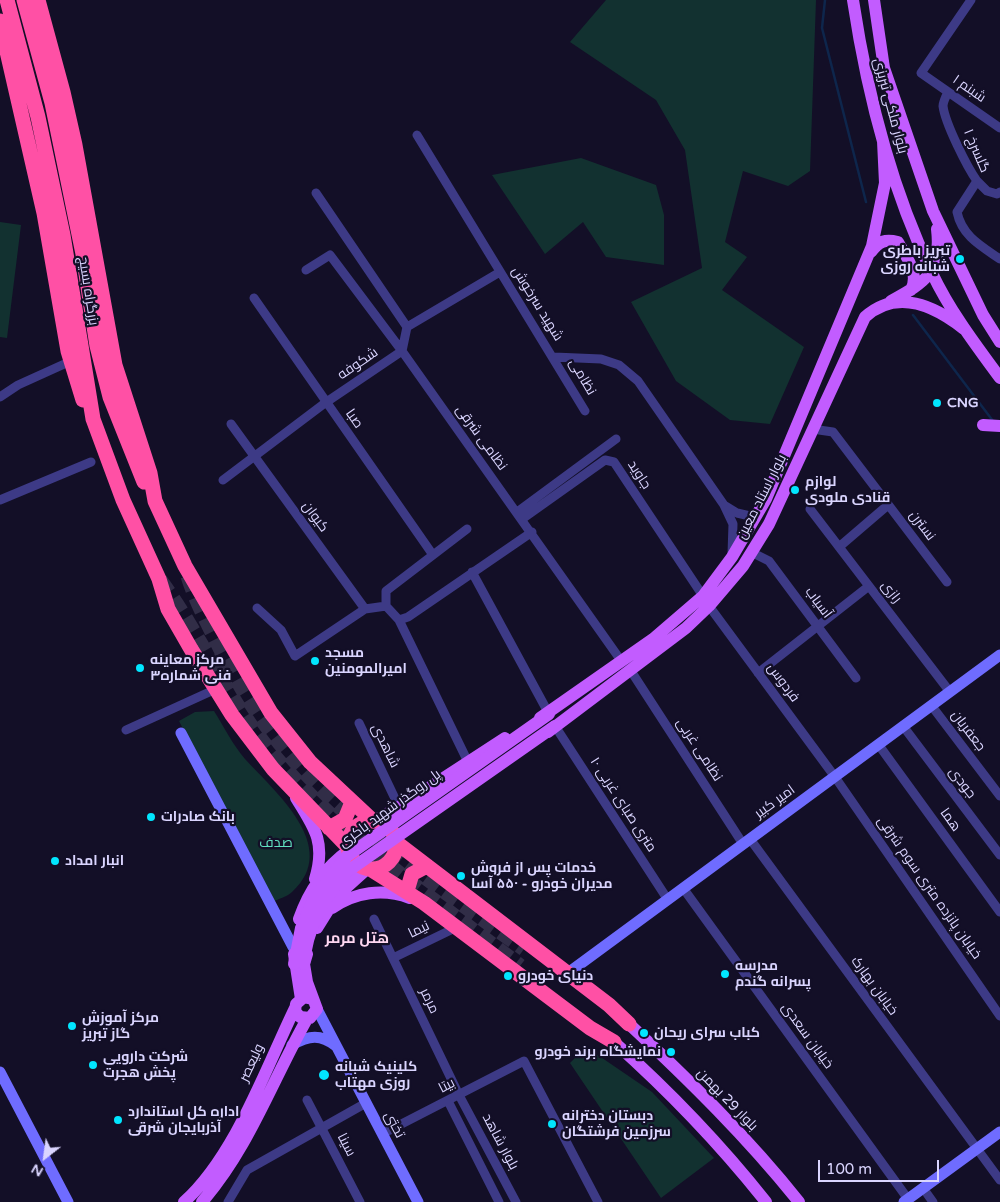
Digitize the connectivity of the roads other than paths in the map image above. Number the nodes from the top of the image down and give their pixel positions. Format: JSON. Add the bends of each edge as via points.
{"nodes":[{"id":1,"x":7,"y":0,"type":"edge"},
{"id":2,"x":24,"y":0,"type":"edge"},
{"id":3,"x":38,"y":0,"type":"edge"},
{"id":4,"x":853,"y":0,"type":"edge"},
{"id":5,"x":874,"y":0,"type":"edge"},
{"id":6,"x":970,"y":0,"type":"edge"},
{"id":7,"x":0,"y":21,"type":"edge"},
{"id":8,"x":948,"y":92,"type":"junction"},
{"id":9,"x":1000,"y":128,"type":"edge"},
{"id":10,"x":417,"y":135,"type":"dead end"},
{"id":11,"x":883,"y":141,"type":"junction"},
{"id":12,"x":977,"y":181,"type":"junction"},
{"id":13,"x":1000,"y":192,"type":"edge"},
{"id":14,"x":316,"y":193,"type":"dead end"},
{"id":15,"x":934,"y":214,"type":"junction"},
{"id":16,"x":866,"y":257,"type":"junction"},
{"id":17,"x":1000,"y":259,"type":"edge"},
{"id":18,"x":306,"y":270,"type":"dead end"},
{"id":19,"x":500,"y":272,"type":"junction"},
{"id":20,"x":911,"y":290,"type":"junction"},
{"id":21,"x":254,"y":298,"type":"dead end"},
{"id":22,"x":873,"y":310,"type":"junction"},
{"id":23,"x":408,"y":327,"type":"junction"},
{"id":24,"x":964,"y":329,"type":"junction"},
{"id":25,"x":1000,"y":342,"type":"edge"},
{"id":26,"x":402,"y":351,"type":"junction"},
{"id":27,"x":554,"y":357,"type":"junction"},
{"id":28,"x":71,"y":361,"type":"junction"},
{"id":29,"x":1000,"y":378,"type":"edge"},
{"id":30,"x":0,"y":397,"type":"edge"},
{"id":31,"x":325,"y":403,"type":"junction"},
{"id":32,"x":586,"y":411,"type":"dead end"},
{"id":33,"x":93,"y":419,"type":"junction"},
{"id":34,"x":230,"y":424,"type":"dead end"},
{"id":35,"x":983,"y":425,"type":"dead end"},
{"id":36,"x":1000,"y":426,"type":"edge"},
{"id":37,"x":812,"y":429,"type":"junction"},
{"id":38,"x":616,"y":439,"type":"dead end"},
{"id":39,"x":254,"y":457,"type":"junction"},
{"id":40,"x":91,"y":462,"type":"dead end"},
{"id":41,"x":223,"y":480,"type":"dead end"},
{"id":42,"x":0,"y":500,"type":"edge"},
{"id":43,"x":155,"y":500,"type":"junction"},
{"id":44,"x":888,"y":505,"type":"junction"},
{"id":45,"x":724,"y":506,"type":"junction"},
{"id":46,"x":761,"y":508,"type":"junction"},
{"id":47,"x":810,"y":510,"type":"dead end"},
{"id":48,"x":520,"y":515,"type":"junction"},
{"id":49,"x":467,"y":529,"type":"dead end"},
{"id":50,"x":532,"y":532,"type":"junction"},
{"id":51,"x":839,"y":547,"type":"junction"},
{"id":52,"x":751,"y":552,"type":"junction"},
{"id":53,"x":432,"y":555,"type":"junction"},
{"id":54,"x":732,"y":557,"type":"junction"},
{"id":55,"x":472,"y":572,"type":"junction"},
{"id":56,"x":947,"y":582,"type":"dead end"},
{"id":57,"x":868,"y":586,"type":"junction"},
{"id":58,"x":706,"y":601,"type":"junction"},
{"id":59,"x":386,"y":606,"type":"junction"},
{"id":60,"x":256,"y":608,"type":"dead end"},
{"id":61,"x":365,"y":609,"type":"junction"},
{"id":62,"x":399,"y":620,"type":"junction"},
{"id":63,"x":818,"y":627,"type":"junction"},
{"id":64,"x":998,"y":660,"type":"edge"},
{"id":65,"x":622,"y":662,"type":"junction"},
{"id":66,"x":632,"y":671,"type":"junction"},
{"id":67,"x":758,"y":672,"type":"junction"},
{"id":68,"x":856,"y":678,"type":"dead end"},
{"id":69,"x":216,"y":689,"type":"junction"},
{"id":70,"x":950,"y":692,"type":"junction"},
{"id":71,"x":931,"y":706,"type":"junction"},
{"id":72,"x":549,"y":714,"type":"junction"},
{"id":73,"x":359,"y":724,"type":"dead end"},
{"id":74,"x":555,"y":726,"type":"junction"},
{"id":75,"x":903,"y":726,"type":"junction"},
{"id":76,"x":126,"y":730,"type":"dead end"},
{"id":77,"x":181,"y":733,"type":"dead end"},
{"id":78,"x":878,"y":744,"type":"junction"},
{"id":79,"x":468,"y":762,"type":"junction"},
{"id":80,"x":835,"y":777,"type":"junction"},
{"id":81,"x":286,"y":784,"type":"junction"},
{"id":82,"x":1000,"y":796,"type":"edge"},
{"id":83,"x":352,"y":802,"type":"junction"},
{"id":84,"x":399,"y":807,"type":"junction"},
{"id":85,"x":373,"y":820,"type":"junction"},
{"id":86,"x":329,"y":828,"type":"junction"},
{"id":87,"x":746,"y":841,"type":"junction"},
{"id":88,"x":397,"y":842,"type":"junction"},
{"id":89,"x":349,"y":848,"type":"junction"},
{"id":90,"x":1000,"y":855,"type":"edge"},
{"id":91,"x":427,"y":866,"type":"junction"},
{"id":92,"x":369,"y":868,"type":"junction"},
{"id":93,"x":312,"y":888,"type":"junction"},
{"id":94,"x":682,"y":888,"type":"junction"},
{"id":95,"x":408,"y":891,"type":"junction"},
{"id":96,"x":668,"y":900,"type":"junction"},
{"id":97,"x":424,"y":903,"type":"junction"},
{"id":98,"x":1000,"y":912,"type":"edge"},
{"id":99,"x":326,"y":913,"type":"junction"},
{"id":100,"x":374,"y":919,"type":"dead end"},
{"id":101,"x":457,"y":927,"type":"junction"},
{"id":102,"x":293,"y":947,"type":"junction"},
{"id":103,"x":393,"y":958,"type":"junction"},
{"id":104,"x":299,"y":964,"type":"junction"},
{"id":105,"x":568,"y":973,"type":"junction"},
{"id":106,"x":306,"y":1004,"type":"junction"},
{"id":107,"x":1000,"y":1016,"type":"edge"},
{"id":108,"x":629,"y":1024,"type":"joint"},
{"id":109,"x":614,"y":1042,"type":"joint"},
{"id":110,"x":292,"y":1044,"type":"junction"},
{"id":111,"x":336,"y":1047,"type":"junction"},
{"id":112,"x":0,"y":1072,"type":"edge"},
{"id":113,"x":459,"y":1095,"type":"junction"},
{"id":114,"x":308,"y":1100,"type":"dead end"},
{"id":115,"x":448,"y":1101,"type":"junction"},
{"id":116,"x":366,"y":1103,"type":"junction"},
{"id":117,"x":321,"y":1127,"type":"junction"},
{"id":118,"x":1000,"y":1132,"type":"edge"},
{"id":119,"x":382,"y":1134,"type":"junction"},
{"id":120,"x":976,"y":1149,"type":"junction"},
{"id":121,"x":1000,"y":1180,"type":"edge"},
{"id":122,"x":924,"y":1188,"type":"junction"},
{"id":123,"x":906,"y":1200,"type":"edge"},
{"id":124,"x":68,"y":1202,"type":"edge"},
{"id":125,"x":184,"y":1202,"type":"edge"},
{"id":126,"x":202,"y":1202,"type":"edge"},
{"id":127,"x":228,"y":1202,"type":"edge"},
{"id":128,"x":360,"y":1202,"type":"edge"},
{"id":129,"x":418,"y":1202,"type":"edge"},
{"id":130,"x":499,"y":1202,"type":"edge"},
{"id":131,"x":516,"y":1202,"type":"edge"},
{"id":132,"x":598,"y":1202,"type":"edge"},
{"id":133,"x":766,"y":1202,"type":"edge"},
{"id":134,"x":798,"y":1202,"type":"edge"},
{"id":135,"x":934,"y":1202,"type":"edge"}],
"edges":[{"from":1,"to":33,"type":"highway","name":"بزرگراه بسیج","via":[[38,117],[59,217]]},
{"from":2,"to":43,"type":"highway","name":"بزرگراه بسیج","via":[[52,103],[83,254],[97,346],[110,397],[139,472]]},
{"from":3,"to":43,"type":"highway","via":[[75,145],[115,365],[150,473]]},
{"from":4,"to":11,"type":"main road","name":"بلوار ملکى تبریزى","via":[[862,58]]},
{"from":5,"to":15,"type":"main road","name":"بلوار ملکى تبریزى","via":[[884,68]]},
{"from":6,"to":8,"type":"street","name":"شبنم ۱","via":[[921,73]]},
{"from":7,"to":28,"type":"highway","via":[[44,213]]},
{"from":8,"to":9,"type":"street","name":"شبنم ۱"},
{"from":8,"to":12,"type":"street","name":"گلسرخ ۱","via":[[943,105],[947,119]]},
{"from":10,"to":19,"type":"street","name":"شهید سرخوش"},
{"from":11,"to":16,"type":"main road","name":"بلوار استاد معین","via":[[885,183],[872,246]]},
{"from":11,"to":24,"type":"main road","name":"بلوار ملکى تبریزى","via":[[907,218]]},
{"from":12,"to":13,"type":"street","via":[[987,191]]},
{"from":12,"to":17,"type":"street","name":"گلسرخ ۱","via":[[956,212],[958,220],[973,240]]},
{"from":14,"to":23,"type":"street"},
{"from":15,"to":20,"type":"main road","via":[[938,242],[936,265],[925,280]]},
{"from":15,"to":25,"type":"main road","via":[[952,255]]},
{"from":16,"to":20,"type":"main road","via":[[878,243],[898,242],[914,274]]},
{"from":16,"to":46,"type":"main road","name":"بلوار استاد معین"},
{"from":18,"to":26,"type":"street","name":"نظامی شرقی","via":[[330,255]]},
{"from":19,"to":23,"type":"street"},
{"from":19,"to":27,"type":"street","name":"شهید سرخوش"},
{"from":20,"to":22,"type":"main road"},
{"from":21,"to":31,"type":"street","name":"صبا"},
{"from":22,"to":24,"type":"main road","via":[[898,302],[916,302],[945,313]]},
{"from":22,"to":37,"type":"main road","name":"بلوار استاد معین","via":[[865,317],[852,341]]},
{"from":23,"to":26,"type":"street"},
{"from":24,"to":29,"type":"main road"},
{"from":26,"to":31,"type":"street","name":"شکوفه"},
{"from":26,"to":48,"type":"street","name":"نظامی شرقی"},
{"from":27,"to":32,"type":"street","name":"نظامی"},
{"from":27,"to":45,"type":"street","name":"شهید سرخوش","via":[[601,359],[619,365],[638,381]]},
{"from":28,"to":30,"type":"street","via":[[18,385]]},
{"from":28,"to":33,"type":"highway"},
{"from":31,"to":39,"type":"street","name":"شکوفه"},
{"from":31,"to":53,"type":"street","name":"صبا"},
{"from":33,"to":69,"type":"highway","name":"بزرگراه بسیج","via":[[168,608]]},
{"from":34,"to":39,"type":"street","name":"کیوان"},
{"from":35,"to":36,"type":"main road"},
{"from":37,"to":44,"type":"street","name":"نسترن","via":[[833,432]]},
{"from":37,"to":52,"type":"main road","name":"بلوار استاد معین","via":[[768,524]]},
{"from":38,"to":48,"type":"street"},
{"from":39,"to":41,"type":"street","name":"شکوفه"},
{"from":39,"to":61,"type":"street","name":"کیوان"},
{"from":40,"to":42,"type":"street"},
{"from":43,"to":83,"type":"highway","via":[[185,566],[271,713],[310,762]]},
{"from":44,"to":51,"type":"street"},
{"from":44,"to":56,"type":"street","name":"نسترن"},
{"from":45,"to":46,"type":"street","via":[[750,516]]},
{"from":45,"to":54,"type":"street","name":"شهید سرخوش","via":[[733,524]]},
{"from":46,"to":54,"type":"main road","name":"بلوار استاد معین"},
{"from":47,"to":51,"type":"street","name":"رازی"},
{"from":48,"to":50,"type":"street","name":"نظامی شرقی"},
{"from":48,"to":58,"type":"street","name":"جاوید","via":[[605,460],[614,462]]},
{"from":49,"to":53,"type":"street"},
{"from":50,"to":55,"type":"street"},
{"from":50,"to":65,"type":"street","name":"نظامی شرقی"},
{"from":51,"to":57,"type":"street","name":"رازی"},
{"from":52,"to":58,"type":"main road","name":"بلوار استاد معین"},
{"from":52,"to":63,"type":"street","name":"آسیاب","via":[[769,561]]},
{"from":53,"to":59,"type":"street","via":[[386,590]]},
{"from":54,"to":58,"type":"main road","name":"بلوار استاد معین"},
{"from":55,"to":62,"type":"street","via":[[408,618]]},
{"from":55,"to":72,"type":"street"},
{"from":57,"to":63,"type":"street"},
{"from":57,"to":70,"type":"street","name":"رازی"},
{"from":58,"to":65,"type":"main road","name":"بلوار استاد معین"},
{"from":58,"to":66,"type":"main road","name":"بلوار استاد معین","via":[[686,628]]},
{"from":58,"to":67,"type":"street","name":"فردوس"},
{"from":59,"to":61,"type":"street"},
{"from":59,"to":62,"type":"street"},
{"from":60,"to":61,"type":"street","via":[[281,630],[295,656]]},
{"from":62,"to":79,"type":"street"},
{"from":63,"to":67,"type":"street"},
{"from":63,"to":68,"type":"street","name":"آسیاب"},
{"from":64,"to":70,"type":"street","name":"امیر کبیر"},
{"from":65,"to":72,"type":"main road","name":"بلوار استاد معین"},
{"from":66,"to":74,"type":"main road","name":"بلوار استاد معین"},
{"from":66,"to":87,"type":"street","name":"نظامی غربی"},
{"from":67,"to":80,"type":"street","name":"فردوس"},
{"from":69,"to":76,"type":"street"},
{"from":69,"to":81,"type":"highway","name":"بزرگراه بسیج","via":[[256,748]]},
{"from":70,"to":71,"type":"street","name":"امیر کبیر"},
{"from":71,"to":75,"type":"street","name":"امیر کبیر"},
{"from":71,"to":82,"type":"street","name":"جعفریان"},
{"from":72,"to":79,"type":"main road","via":[[525,725]]},
{"from":72,"to":104,"type":"main road","name":"پل روگذر شهید باکری","bridge":true,"via":[[347,856],[310,907],[301,928]]},
{"from":73,"to":84,"type":"street","name":"شاهدی"},
{"from":74,"to":88,"type":"main road","via":[[538,743],[482,785]]},
{"from":74,"to":96,"type":"street","name":"۱۰ متری صبای غربی"},
{"from":74,"to":104,"type":"main road","name":"پل روگذر شهید باکری","bridge":true,"via":[[348,871],[322,905]]},
{"from":75,"to":78,"type":"street","name":"امیر کبیر"},
{"from":75,"to":90,"type":"street","name":"جودی"},
{"from":77,"to":102,"type":"street"},
{"from":78,"to":80,"type":"street","name":"امیر کبیر"},
{"from":78,"to":98,"type":"street","name":"هما"},
{"from":79,"to":84,"type":"main road"},
{"from":80,"to":87,"type":"street","name":"امیر کبیر"},
{"from":80,"to":107,"type":"street","name":"خیابان پانزده متری سوم شرقی"},
{"from":81,"to":86,"type":"highway","name":"بزرگراه بسیج"},
{"from":81,"to":93,"type":"main road","via":[[312,826],[321,849]]},
{"from":83,"to":85,"type":"highway"},
{"from":83,"to":86,"type":"highway","via":[[345,819]]},
{"from":84,"to":85,"type":"main road"},
{"from":85,"to":88,"type":"highway","via":[[389,827]]},
{"from":85,"to":89,"type":"highway","via":[[357,826],[349,839]]},
{"from":86,"to":89,"type":"highway","name":"بزرگراه بسیج"},
{"from":87,"to":94,"type":"street","name":"امیر کبیر"},
{"from":87,"to":120,"type":"street","name":"خیابان بهارک"},
{"from":88,"to":91,"type":"highway"},
{"from":88,"to":92,"type":"highway","via":[[389,862]]},
{"from":89,"to":92,"type":"highway","via":[[356,862]]},
{"from":89,"to":93,"type":"main road","via":[[326,869]]},
{"from":91,"to":95,"type":"highway","via":[[412,874]]},
{"from":91,"to":105,"type":"highway"},
{"from":92,"to":95,"type":"highway"},
{"from":92,"to":99,"type":"main road","via":[[347,885]]},
{"from":93,"to":102,"type":"main road","via":[[296,926]]},
{"from":94,"to":96,"type":"street","name":"امیر کبیر"},
{"from":94,"to":123,"type":"street","name":"خیابان سعدی"},
{"from":95,"to":97,"type":"highway"},
{"from":96,"to":105,"type":"street","name":"امیر کبیر"},
{"from":97,"to":99,"type":"main road","via":[[399,894],[377,892],[356,895]]},
{"from":97,"to":101,"type":"highway"},
{"from":99,"to":104,"type":"main road"},
{"from":100,"to":103,"type":"street","name":"مرمر"},
{"from":101,"to":103,"type":"street","name":"نیما"},
{"from":101,"to":109,"type":"highway","via":[[590,1028]]},
{"from":102,"to":104,"type":"main road"},
{"from":103,"to":113,"type":"street","name":"مرمر"},
{"from":104,"to":106,"type":"main road"},
{"from":105,"to":108,"type":"highway"},
{"from":106,"to":110,"type":"main road","name":"ولیعصر","via":[[297,1015],[307,1019]]},
{"from":106,"to":111,"type":"street","name":"تختى"},
{"from":106,"to":125,"type":"main road","name":"ولیعصر","via":[[219,1162],[200,1188]]},
{"from":108,"to":134,"type":"main road","name":"بلوار 29 بهمن","via":[[721,1114]]},
{"from":109,"to":133,"type":"main road","via":[[684,1108]]},
{"from":110,"to":111,"type":"street","via":[[311,1036],[328,1040]]},
{"from":110,"to":126,"type":"main road","name":"ولیعصر","via":[[226,1174]]},
{"from":111,"to":116,"type":"street","name":"تختى"},
{"from":112,"to":124,"type":"street"},
{"from":113,"to":115,"type":"street","name":"بیتا"},
{"from":113,"to":131,"type":"street","name":"بلوار شاهد"},
{"from":113,"to":132,"type":"street","name":"بیتا","via":[[524,1062]]},
{"from":114,"to":117,"type":"street","name":"سینا"},
{"from":115,"to":119,"type":"street","name":"بیتا"},
{"from":115,"to":130,"type":"street","name":"بلوار شاهد"},
{"from":116,"to":117,"type":"street"},
{"from":116,"to":119,"type":"street","name":"تختى"},
{"from":117,"to":127,"type":"street","via":[[247,1170]]},
{"from":117,"to":128,"type":"street","name":"سینا"},
{"from":118,"to":120,"type":"street"},
{"from":119,"to":129,"type":"street","name":"تختى"},
{"from":120,"to":121,"type":"street","name":"خیابان بهارک"},
{"from":120,"to":122,"type":"street"},
{"from":122,"to":123,"type":"street"},
{"from":122,"to":135,"type":"street"}]}
